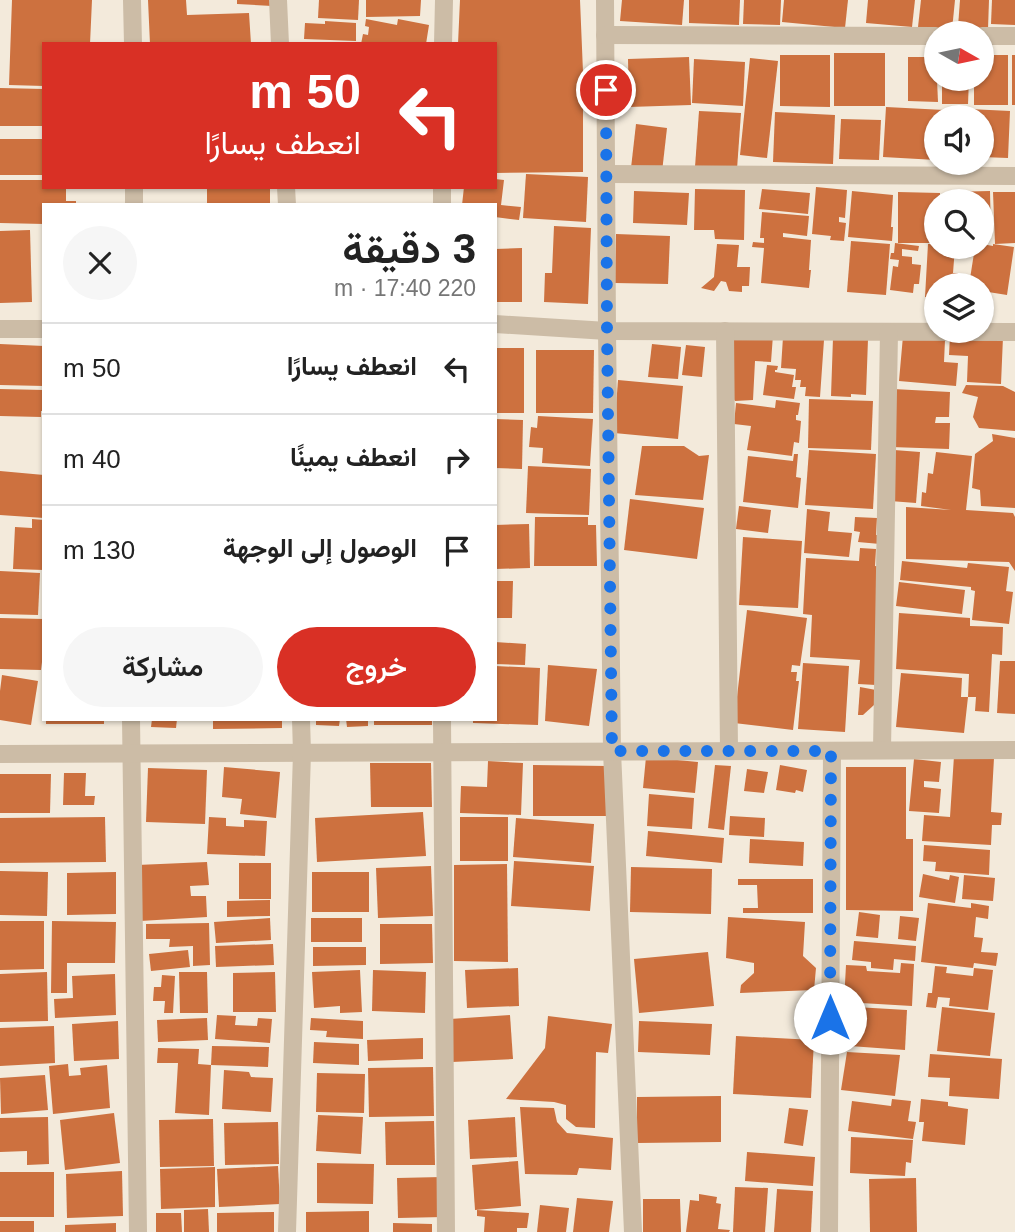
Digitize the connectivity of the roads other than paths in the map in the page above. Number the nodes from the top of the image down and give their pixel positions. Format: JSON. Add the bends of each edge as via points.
{"nodes":[{"id":1,"x":132,"y":0,"type":"edge"},
{"id":2,"x":278,"y":0,"type":"edge"},
{"id":3,"x":444,"y":0,"type":"edge"},
{"id":4,"x":605,"y":0,"type":"edge"},
{"id":5,"x":605,"y":34,"type":"junction"},
{"id":6,"x":924,"y":36,"type":"edge"},
{"id":7,"x":994,"y":36,"type":"edge"},
{"id":8,"x":1015,"y":36,"type":"edge"},
{"id":9,"x":133,"y":42,"type":"edge"},
{"id":10,"x":280,"y":42,"type":"edge"},
{"id":11,"x":443,"y":42,"type":"edge"},
{"id":12,"x":606,"y":174,"type":"junction"},
{"id":13,"x":1015,"y":176,"type":"edge"},
{"id":14,"x":497,"y":324,"type":"edge"},
{"id":15,"x":0,"y":329,"type":"edge"},
{"id":16,"x":42,"y":329,"type":"edge"},
{"id":17,"x":607,"y":331,"type":"junction"},
{"id":18,"x":725,"y":331,"type":"junction"},
{"id":19,"x":889,"y":332,"type":"junction"},
{"id":20,"x":1015,"y":332,"type":"edge"},
{"id":21,"x":131,"y":721,"type":"edge"},
{"id":22,"x":301,"y":721,"type":"edge"},
{"id":23,"x":442,"y":721,"type":"edge"},
{"id":24,"x":882,"y":750,"type":"junction"},
{"id":25,"x":1015,"y":750,"type":"edge"},
{"id":26,"x":441,"y":751,"type":"junction"},
{"id":27,"x":612,"y":751,"type":"junction"},
{"id":28,"x":729,"y":751,"type":"junction"},
{"id":29,"x":831,"y":751,"type":"junction"},
{"id":30,"x":302,"y":753,"type":"junction"},
{"id":31,"x":0,"y":754,"type":"edge"},
{"id":32,"x":131,"y":754,"type":"junction"},
{"id":33,"x":138,"y":1232,"type":"edge"},
{"id":34,"x":287,"y":1232,"type":"edge"},
{"id":35,"x":446,"y":1232,"type":"edge"},
{"id":36,"x":633,"y":1232,"type":"edge"},
{"id":37,"x":829,"y":1232,"type":"edge"}],
"edges":[{"from":1,"to":9,"type":"street"},
{"from":2,"to":10,"type":"street"},
{"from":3,"to":11,"type":"street"},
{"from":4,"to":5,"type":"street"},
{"from":5,"to":6,"type":"street"},
{"from":5,"to":12,"type":"street"},
{"from":7,"to":8,"type":"street"},
{"from":12,"to":13,"type":"street"},
{"from":12,"to":17,"type":"street"},
{"from":14,"to":17,"type":"street"},
{"from":15,"to":16,"type":"street"},
{"from":17,"to":18,"type":"street"},
{"from":17,"to":27,"type":"street"},
{"from":18,"to":19,"type":"street"},
{"from":18,"to":28,"type":"street"},
{"from":19,"to":20,"type":"street"},
{"from":19,"to":24,"type":"street"},
{"from":21,"to":32,"type":"street"},
{"from":22,"to":30,"type":"street"},
{"from":23,"to":26,"type":"street"},
{"from":24,"to":25,"type":"street"},
{"from":24,"to":29,"type":"street"},
{"from":26,"to":27,"type":"street"},
{"from":26,"to":30,"type":"street"},
{"from":26,"to":35,"type":"street"},
{"from":27,"to":28,"type":"street"},
{"from":27,"to":36,"type":"street"},
{"from":28,"to":29,"type":"street"},
{"from":29,"to":37,"type":"street"},
{"from":30,"to":32,"type":"street"},
{"from":30,"to":34,"type":"street"},
{"from":31,"to":32,"type":"street"},
{"from":32,"to":33,"type":"street"}]}
